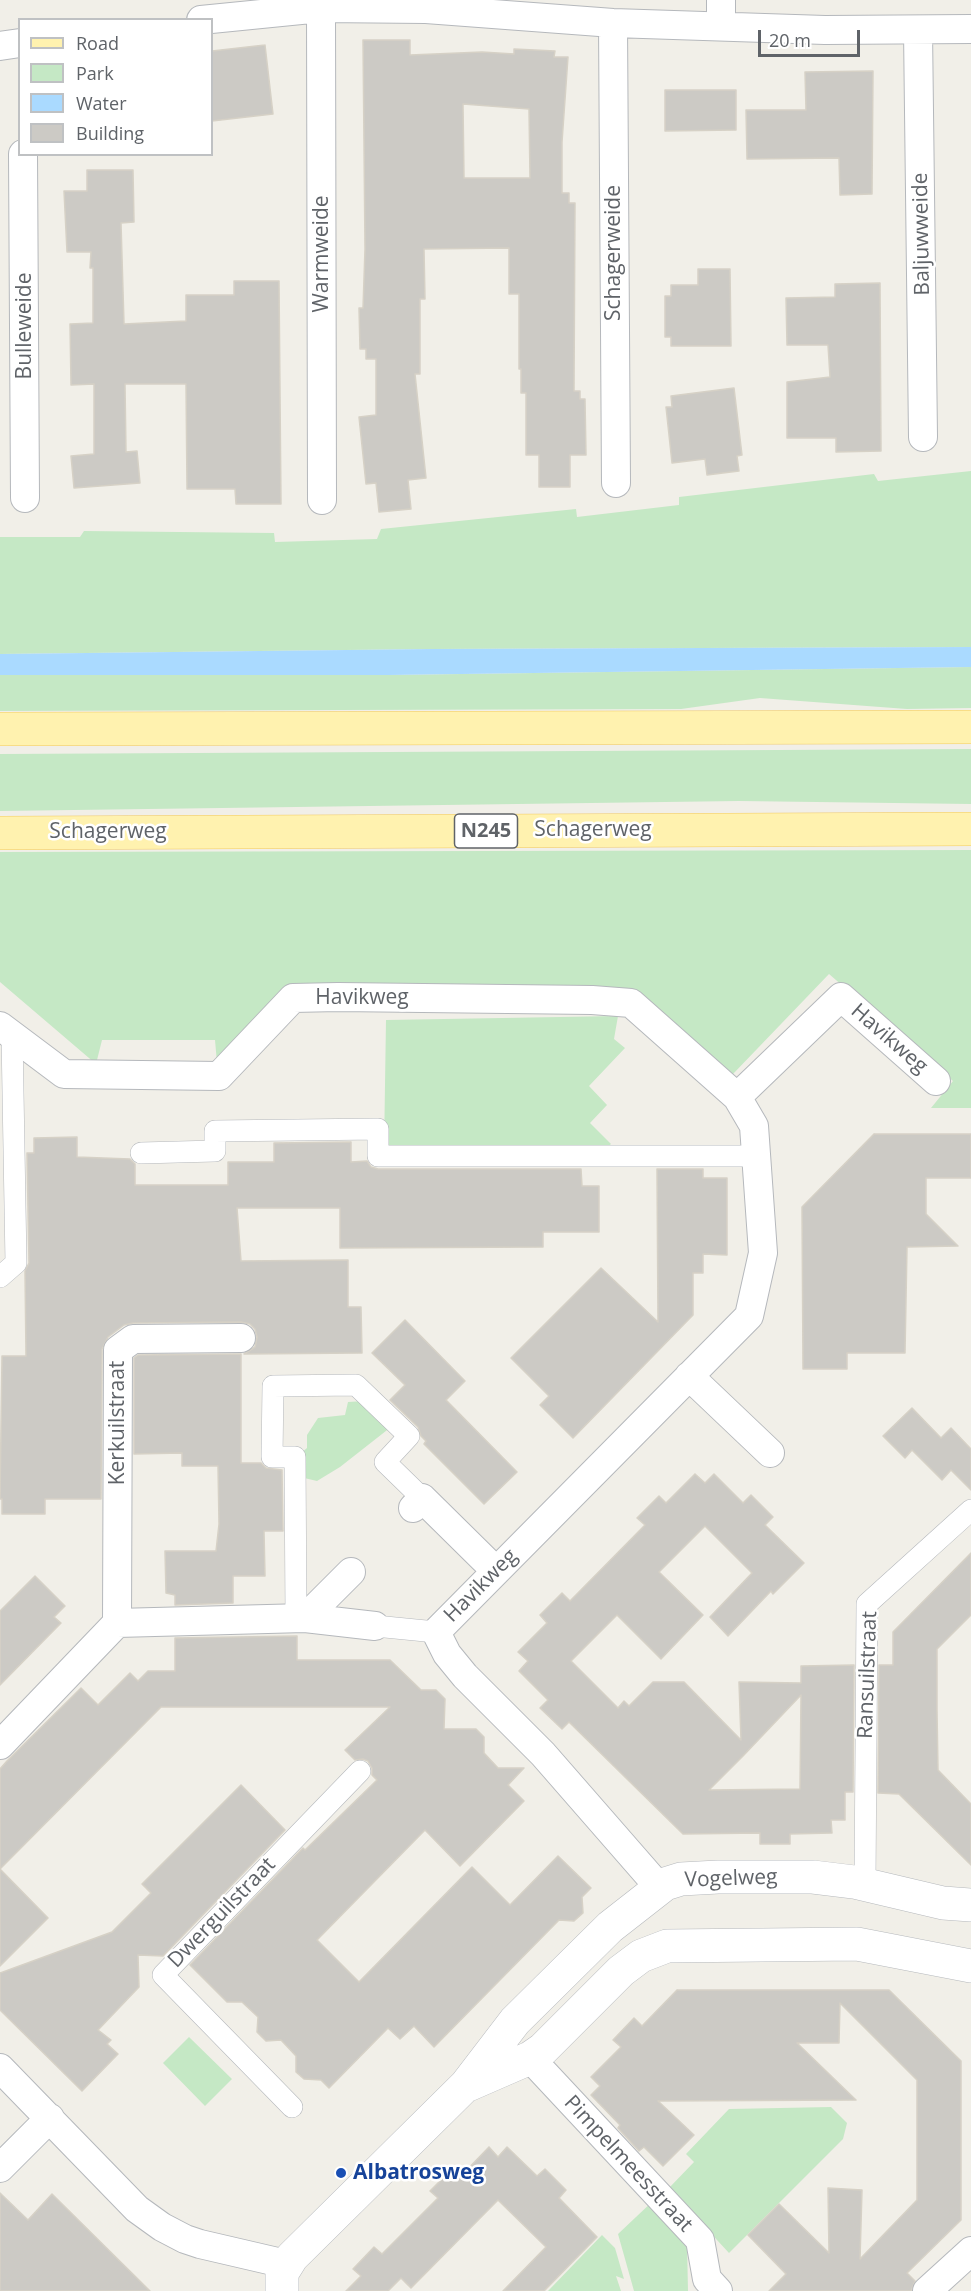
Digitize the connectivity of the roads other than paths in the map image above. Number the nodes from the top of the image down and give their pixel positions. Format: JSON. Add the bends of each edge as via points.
{"nodes":[{"id":1,"x":426,"y":4,"type":"edge"},
{"id":2,"x":321,"y":8,"type":"junction"},
{"id":3,"x":721,"y":13,"type":"edge"},
{"id":4,"x":213,"y":18,"type":"edge"},
{"id":5,"x":613,"y":23,"type":"junction"},
{"id":6,"x":971,"y":29,"type":"edge"},
{"id":7,"x":918,"y":30,"type":"junction"},
{"id":8,"x":18,"y":43,"type":"edge"},
{"id":9,"x":0,"y":46,"type":"edge"},
{"id":10,"x":23,"y":156,"type":"edge"},
{"id":11,"x":923,"y":437,"type":"dead end"},
{"id":12,"x":616,"y":483,"type":"dead end"},
{"id":13,"x":26,"y":498,"type":"dead end"},
{"id":14,"x":322,"y":500,"type":"dead end"},
{"id":15,"x":971,"y":727,"type":"edge"},
{"id":16,"x":0,"y":729,"type":"edge"},
{"id":17,"x":971,"y":829,"type":"edge"},
{"id":18,"x":0,"y":833,"type":"edge"},
{"id":19,"x":6,"y":1031,"type":"edge"},
{"id":20,"x":936,"y":1081,"type":"dead end"},
{"id":21,"x":737,"y":1097,"type":"junction"},
{"id":22,"x":141,"y":1153,"type":"dead end"},
{"id":23,"x":756,"y":1156,"type":"junction"},
{"id":24,"x":0,"y":1277,"type":"edge"},
{"id":25,"x":241,"y":1338,"type":"dead end"},
{"id":26,"x":689,"y":1376,"type":"junction"},
{"id":27,"x":770,"y":1453,"type":"dead end"},
{"id":28,"x":418,"y":1503,"type":"joint"},
{"id":29,"x":971,"y":1510,"type":"edge"},
{"id":30,"x":496,"y":1571,"type":"junction"},
{"id":31,"x":351,"y":1572,"type":"dead end"},
{"id":32,"x":300,"y":1618,"type":"junction"},
{"id":33,"x":117,"y":1623,"type":"junction"},
{"id":34,"x":375,"y":1626,"type":"joint"},
{"id":35,"x":436,"y":1632,"type":"junction"},
{"id":36,"x":0,"y":1745,"type":"edge"},
{"id":37,"x":360,"y":1771,"type":"dead end"},
{"id":38,"x":865,"y":1884,"type":"junction"},
{"id":39,"x":659,"y":1887,"type":"junction"},
{"id":40,"x":971,"y":1905,"type":"edge"},
{"id":41,"x":971,"y":1966,"type":"edge"},
{"id":42,"x":530,"y":2058,"type":"junction"},
{"id":43,"x":0,"y":2068,"type":"edge"},
{"id":44,"x":466,"y":2085,"type":"junction"},
{"id":45,"x":292,"y":2106,"type":"dead end"},
{"id":46,"x":50,"y":2118,"type":"junction"},
{"id":47,"x":0,"y":2168,"type":"edge"},
{"id":48,"x":971,"y":2251,"type":"edge"},
{"id":49,"x":284,"y":2278,"type":"edge"},
{"id":50,"x":706,"y":2287,"type":"edge"},
{"id":51,"x":927,"y":2291,"type":"edge"}],
"edges":[{"from":1,"to":2,"type":"street"},
{"from":1,"to":5,"type":"street"},
{"from":2,"to":4,"type":"street"},
{"from":2,"to":14,"type":"street","name":"Warmweide"},
{"from":3,"to":5,"type":"street"},
{"from":3,"to":7,"type":"street","via":[[825,30]]},
{"from":5,"to":12,"type":"street","name":"Schagerweide"},
{"from":6,"to":7,"type":"street"},
{"from":7,"to":11,"type":"street","name":"Baljuwweide"},
{"from":8,"to":9,"type":"street"},
{"from":10,"to":13,"type":"street","name":"Bulleweide"},
{"from":15,"to":16,"type":"main road"},
{"from":17,"to":18,"type":"main road","name":"Schagerweg","number":"N245"},
{"from":19,"to":21,"type":"street","name":"Havikweg","via":[[64,1074],[219,1076],[293,999],[621,1002],[631,1003]]},
{"from":19,"to":24,"type":"street","via":[[16,1263]]},
{"from":20,"to":21,"type":"street","name":"Havikweg","via":[[841,997]]},
{"from":21,"to":23,"type":"street","name":"Havikweg","via":[[754,1126]]},
{"from":22,"to":23,"type":"street","via":[[216,1151],[215,1131],[378,1129],[378,1156]]},
{"from":23,"to":26,"type":"street","name":"Havikweg","via":[[763,1253],[749,1316]]},
{"from":25,"to":33,"type":"street","name":"Kerkuilstraat","via":[[133,1339],[118,1350]]},
{"from":26,"to":27,"type":"street"},
{"from":26,"to":30,"type":"street","name":"Havikweg"},
{"from":28,"to":30,"type":"street"},
{"from":28,"to":32,"type":"street","via":[[385,1462],[409,1436],[356,1385],[273,1386],[272,1457],[295,1457]]},
{"from":29,"to":38,"type":"street","name":"Ransuilstraat","via":[[867,1604]]},
{"from":30,"to":35,"type":"street","name":"Havikweg"},
{"from":31,"to":32,"type":"street"},
{"from":32,"to":33,"type":"street"},
{"from":32,"to":34,"type":"street"},
{"from":33,"to":36,"type":"street"},
{"from":34,"to":35,"type":"street"},
{"from":35,"to":39,"type":"street","name":"Havikweg","via":[[465,1676],[543,1754]]},
{"from":37,"to":45,"type":"street","name":"Dwerguilstraat","via":[[163,1975]]},
{"from":38,"to":39,"type":"street","name":"Vogelweg","via":[[813,1876],[730,1877],[681,1879]]},
{"from":38,"to":40,"type":"street","name":"Vogelweg","via":[[943,1903]]},
{"from":39,"to":44,"type":"street","name":"Vogelweg","via":[[610,1927],[515,2021]]},
{"from":41,"to":42,"type":"street","name":"Vogelweg","via":[[857,1944],[667,1946],[631,1962]]},
{"from":42,"to":44,"type":"street","name":"Vogelweg"},
{"from":42,"to":50,"type":"street","name":"Pimpelmeesstraat","via":[[700,2240]]},
{"from":43,"to":46,"type":"street"},
{"from":44,"to":49,"type":"street","name":"Vogelweg"},
{"from":46,"to":47,"type":"street"},
{"from":46,"to":49,"type":"street","via":[[137,2209],[162,2227]]},
{"from":48,"to":51,"type":"street"}]}
